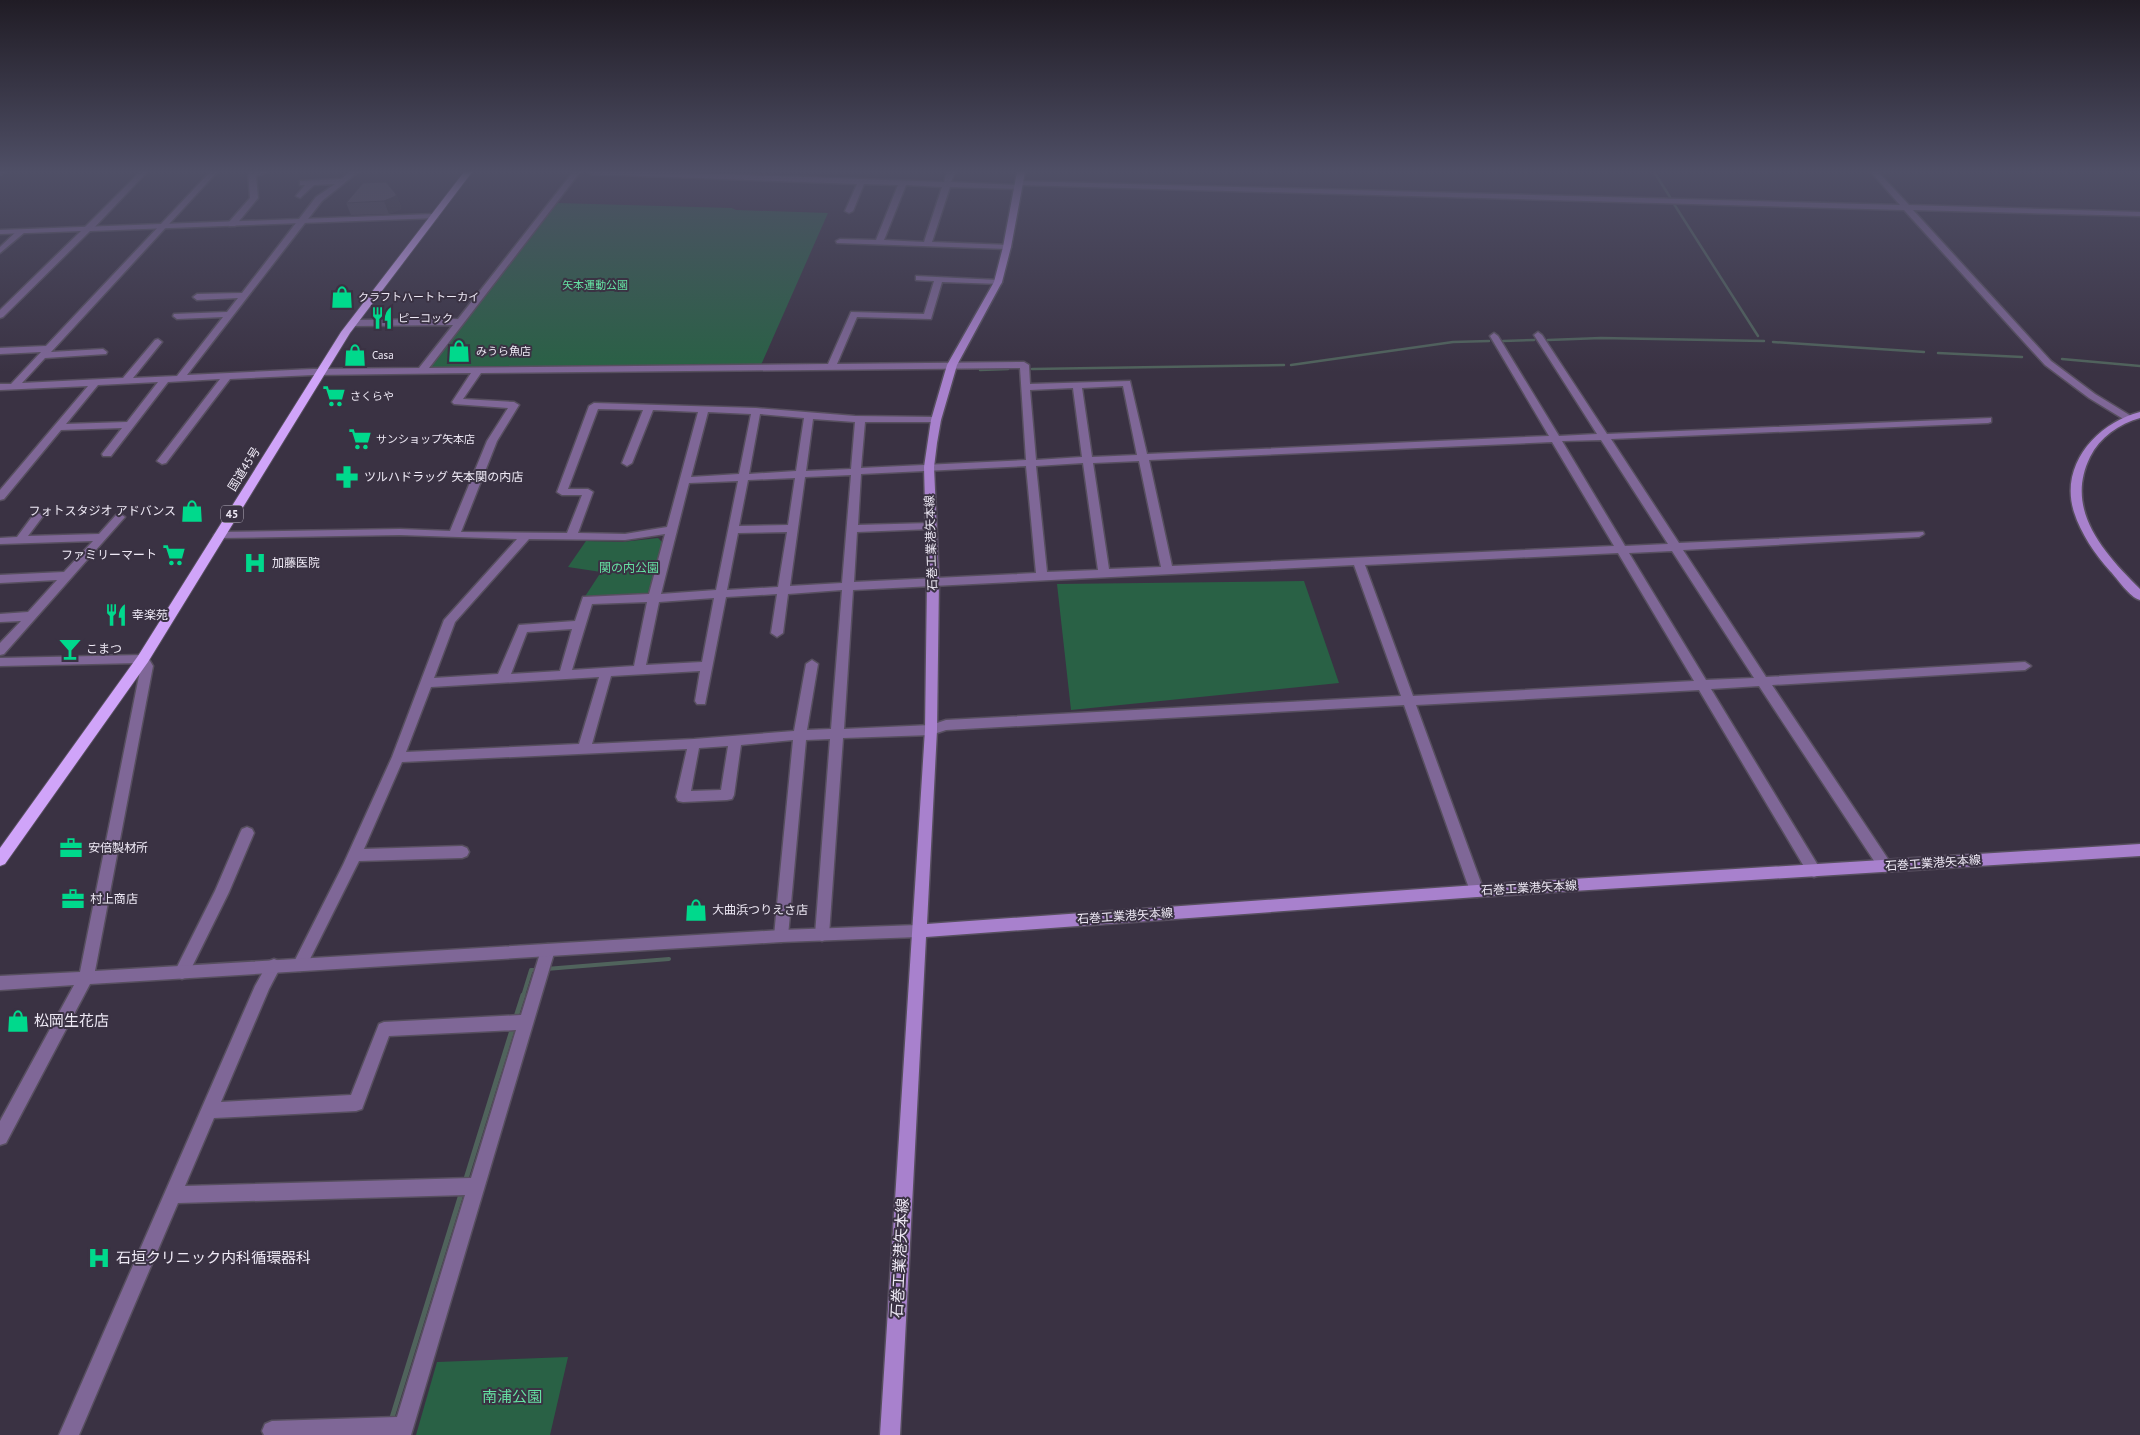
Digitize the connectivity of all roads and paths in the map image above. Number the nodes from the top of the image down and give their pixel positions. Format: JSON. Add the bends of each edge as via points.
{"nodes":[{"id":1,"x":13,"y":239,"type":"edge"},
{"id":2,"x":78,"y":239,"type":"edge"},
{"id":3,"x":153,"y":239,"type":"edge"},
{"id":4,"x":289,"y":239,"type":"edge"},
{"id":5,"x":417,"y":239,"type":"edge"},
{"id":6,"x":525,"y":239,"type":"edge"},
{"id":7,"x":880,"y":239,"type":"edge"},
{"id":8,"x":930,"y":239,"type":"edge"},
{"id":9,"x":1009,"y":239,"type":"edge"},
{"id":10,"x":1935,"y":239,"type":"edge"},
{"id":11,"x":840,"y":241,"type":"dead end"},
{"id":12,"x":879,"y":242,"type":"junction"},
{"id":13,"x":928,"y":244,"type":"junction"},
{"id":14,"x":1007,"y":247,"type":"junction"},
{"id":15,"x":0,"y":251,"type":"edge"},
{"id":16,"x":919,"y":278,"type":"dead end"},
{"id":17,"x":939,"y":279,"type":"junction"},
{"id":18,"x":998,"y":282,"type":"junction"},
{"id":19,"x":245,"y":295,"type":"junction"},
{"id":20,"x":197,"y":297,"type":"dead end"},
{"id":21,"x":230,"y":314,"type":"junction"},
{"id":22,"x":0,"y":315,"type":"edge"},
{"id":23,"x":177,"y":316,"type":"dead end"},
{"id":24,"x":460,"y":322,"type":"junction"},
{"id":25,"x":353,"y":323,"type":"junction"},
{"id":26,"x":1538,"y":335,"type":"dead end"},
{"id":27,"x":1494,"y":336,"type":"dead end"},
{"id":28,"x":158,"y":342,"type":"dead end"},
{"id":29,"x":0,"y":351,"type":"edge"},
{"id":30,"x":46,"y":352,"type":"junction"},
{"id":31,"x":104,"y":352,"type":"dead end"},
{"id":32,"x":952,"y":365,"type":"junction"},
{"id":33,"x":831,"y":368,"type":"junction"},
{"id":34,"x":478,"y":370,"type":"junction"},
{"id":35,"x":321,"y":372,"type":"junction"},
{"id":36,"x":421,"y":372,"type":"junction"},
{"id":37,"x":227,"y":376,"type":"junction"},
{"id":38,"x":179,"y":379,"type":"junction"},
{"id":39,"x":165,"y":380,"type":"junction"},
{"id":40,"x":126,"y":381,"type":"junction"},
{"id":41,"x":95,"y":383,"type":"junction"},
{"id":42,"x":1077,"y":386,"type":"junction"},
{"id":43,"x":0,"y":387,"type":"edge"},
{"id":44,"x":13,"y":387,"type":"junction"},
{"id":45,"x":1026,"y":387,"type":"junction"},
{"id":46,"x":649,"y":408,"type":"junction"},
{"id":47,"x":704,"y":409,"type":"junction"},
{"id":48,"x":756,"y":411,"type":"junction"},
{"id":49,"x":808,"y":415,"type":"junction"},
{"id":50,"x":2140,"y":415,"type":"edge"},
{"id":51,"x":2128,"y":418,"type":"junction"},
{"id":52,"x":860,"y":420,"type":"junction"},
{"id":53,"x":936,"y":420,"type":"junction"},
{"id":54,"x":1988,"y":420,"type":"dead end"},
{"id":55,"x":129,"y":425,"type":"junction"},
{"id":56,"x":57,"y":427,"type":"junction"},
{"id":57,"x":1604,"y":437,"type":"junction"},
{"id":58,"x":1554,"y":440,"type":"junction"},
{"id":59,"x":107,"y":454,"type":"dead end"},
{"id":60,"x":1143,"y":458,"type":"junction"},
{"id":61,"x":1087,"y":460,"type":"junction"},
{"id":62,"x":162,"y":461,"type":"dead end"},
{"id":63,"x":628,"y":463,"type":"dead end"},
{"id":64,"x":1031,"y":463,"type":"junction"},
{"id":65,"x":929,"y":467,"type":"junction"},
{"id":66,"x":856,"y":472,"type":"junction"},
{"id":67,"x":800,"y":475,"type":"junction"},
{"id":68,"x":745,"y":478,"type":"junction"},
{"id":69,"x":685,"y":480,"type":"junction"},
{"id":70,"x":0,"y":497,"type":"edge"},
{"id":71,"x":38,"y":516,"type":"dead end"},
{"id":72,"x":120,"y":517,"type":"dead end"},
{"id":73,"x":931,"y":526,"type":"junction"},
{"id":74,"x":792,"y":528,"type":"junction"},
{"id":75,"x":851,"y":529,"type":"junction"},
{"id":76,"x":672,"y":530,"type":"junction"},
{"id":77,"x":733,"y":530,"type":"junction"},
{"id":78,"x":1919,"y":534,"type":"dead end"},
{"id":79,"x":454,"y":535,"type":"junction"},
{"id":80,"x":218,"y":536,"type":"junction"},
{"id":81,"x":526,"y":536,"type":"junction"},
{"id":82,"x":102,"y":537,"type":"junction"},
{"id":83,"x":570,"y":537,"type":"junction"},
{"id":84,"x":20,"y":540,"type":"junction"},
{"id":85,"x":0,"y":541,"type":"edge"},
{"id":86,"x":1674,"y":547,"type":"junction"},
{"id":87,"x":1621,"y":549,"type":"junction"},
{"id":88,"x":1358,"y":561,"type":"junction"},
{"id":89,"x":1167,"y":570,"type":"junction"},
{"id":90,"x":1104,"y":572,"type":"junction"},
{"id":91,"x":67,"y":576,"type":"junction"},
{"id":92,"x":1042,"y":576,"type":"junction"},
{"id":93,"x":0,"y":580,"type":"edge"},
{"id":94,"x":933,"y":581,"type":"junction"},
{"id":95,"x":848,"y":587,"type":"junction"},
{"id":96,"x":784,"y":591,"type":"junction"},
{"id":97,"x":721,"y":595,"type":"junction"},
{"id":98,"x":2140,"y":596,"type":"edge"},
{"id":99,"x":654,"y":598,"type":"junction"},
{"id":100,"x":32,"y":616,"type":"junction"},
{"id":101,"x":0,"y":618,"type":"edge"},
{"id":102,"x":579,"y":625,"type":"junction"},
{"id":103,"x":778,"y":633,"type":"dead end"},
{"id":104,"x":0,"y":651,"type":"edge"},
{"id":105,"x":143,"y":659,"type":"junction"},
{"id":106,"x":0,"y":662,"type":"edge"},
{"id":107,"x":812,"y":664,"type":"dead end"},
{"id":108,"x":707,"y":666,"type":"junction"},
{"id":109,"x":2025,"y":666,"type":"dead end"},
{"id":110,"x":640,"y":670,"type":"junction"},
{"id":111,"x":606,"y":672,"type":"junction"},
{"id":112,"x":565,"y":673,"type":"junction"},
{"id":113,"x":503,"y":678,"type":"junction"},
{"id":114,"x":1763,"y":682,"type":"junction"},
{"id":115,"x":427,"y":683,"type":"junction"},
{"id":116,"x":1702,"y":685,"type":"junction"},
{"id":117,"x":1408,"y":700,"type":"junction"},
{"id":118,"x":701,"y":701,"type":"dead end"},
{"id":119,"x":931,"y":730,"type":"junction"},
{"id":120,"x":838,"y":734,"type":"junction"},
{"id":121,"x":800,"y":735,"type":"junction"},
{"id":122,"x":735,"y":740,"type":"junction"},
{"id":123,"x":694,"y":744,"type":"junction"},
{"id":124,"x":585,"y":747,"type":"junction"},
{"id":125,"x":398,"y":757,"type":"junction"},
{"id":126,"x":247,"y":833,"type":"dead end"},
{"id":127,"x":2140,"y":850,"type":"edge"},
{"id":128,"x":462,"y":852,"type":"dead end"},
{"id":129,"x":355,"y":854,"type":"junction"},
{"id":130,"x":0,"y":860,"type":"edge"},
{"id":131,"x":1885,"y":866,"type":"junction"},
{"id":132,"x":1814,"y":871,"type":"junction"},
{"id":133,"x":1477,"y":891,"type":"junction"},
{"id":134,"x":918,"y":931,"type":"junction"},
{"id":135,"x":822,"y":935,"type":"junction"},
{"id":136,"x":780,"y":936,"type":"junction"},
{"id":137,"x":544,"y":963,"type":"junction"},
{"id":138,"x":300,"y":964,"type":"junction"},
{"id":139,"x":274,"y":966,"type":"junction"},
{"id":140,"x":182,"y":972,"type":"junction"},
{"id":141,"x":86,"y":977,"type":"junction"},
{"id":142,"x":0,"y":983,"type":"edge"},
{"id":143,"x":518,"y":1022,"type":"junction"},
{"id":144,"x":209,"y":1110,"type":"junction"},
{"id":145,"x":0,"y":1137,"type":"edge"},
{"id":146,"x":467,"y":1187,"type":"junction"},
{"id":147,"x":174,"y":1195,"type":"junction"},
{"id":148,"x":396,"y":1429,"type":"edge"},
{"id":149,"x":272,"y":1431,"type":"dead end"},
{"id":150,"x":69,"y":1435,"type":"edge"},
{"id":151,"x":890,"y":1435,"type":"edge"}],
"edges":[{"from":1,"to":15,"type":"street"},
{"from":2,"to":22,"type":"street"},
{"from":3,"to":30,"type":"street"},
{"from":4,"to":19,"type":"street"},
{"from":5,"to":25,"type":"highway","name":"国道45号","number":"45"},
{"from":6,"to":24,"type":"street"},
{"from":7,"to":12,"type":"street"},
{"from":8,"to":13,"type":"street"},
{"from":9,"to":14,"type":"main road","name":"石巻工業港矢本線"},
{"from":10,"to":51,"type":"street","via":[[2048,363]]},
{"from":11,"to":12,"type":"street"},
{"from":12,"to":13,"type":"street"},
{"from":13,"to":14,"type":"street"},
{"from":14,"to":18,"type":"main road","name":"石巻工業港矢本線"},
{"from":16,"to":17,"type":"street"},
{"from":17,"to":18,"type":"street"},
{"from":17,"to":33,"type":"street","via":[[928,317],[854,314]]},
{"from":18,"to":32,"type":"main road","name":"石巻工業港矢本線"},
{"from":19,"to":20,"type":"street"},
{"from":19,"to":21,"type":"street"},
{"from":21,"to":23,"type":"street"},
{"from":21,"to":38,"type":"street"},
{"from":24,"to":25,"type":"street"},
{"from":24,"to":36,"type":"street"},
{"from":25,"to":35,"type":"highway","name":"国道45号","number":"45"},
{"from":26,"to":57,"type":"street"},
{"from":27,"to":58,"type":"street"},
{"from":28,"to":40,"type":"street"},
{"from":29,"to":30,"type":"street"},
{"from":30,"to":31,"type":"street"},
{"from":30,"to":44,"type":"street"},
{"from":32,"to":33,"type":"street"},
{"from":32,"to":45,"type":"street","via":[[1024,365]]},
{"from":32,"to":53,"type":"main road","name":"石巻工業港矢本線"},
{"from":33,"to":34,"type":"street"},
{"from":34,"to":36,"type":"street"},
{"from":34,"to":79,"type":"street","via":[[457,402],[514,405],[492,441]]},
{"from":35,"to":36,"type":"street"},
{"from":35,"to":37,"type":"street"},
{"from":35,"to":80,"type":"highway","name":"国道45号","number":"45"},
{"from":37,"to":38,"type":"street"},
{"from":37,"to":62,"type":"street"},
{"from":38,"to":39,"type":"street"},
{"from":39,"to":40,"type":"street"},
{"from":39,"to":55,"type":"street"},
{"from":40,"to":41,"type":"street"},
{"from":41,"to":44,"type":"street"},
{"from":41,"to":56,"type":"street"},
{"from":42,"to":45,"type":"street"},
{"from":42,"to":60,"type":"street","via":[[1126,384]]},
{"from":42,"to":61,"type":"street"},
{"from":43,"to":44,"type":"street"},
{"from":45,"to":64,"type":"street"},
{"from":46,"to":47,"type":"street"},
{"from":46,"to":63,"type":"street"},
{"from":46,"to":83,"type":"street","via":[[594,406],[562,492],[588,492]]},
{"from":47,"to":48,"type":"street"},
{"from":47,"to":69,"type":"street"},
{"from":48,"to":49,"type":"street"},
{"from":48,"to":68,"type":"street"},
{"from":49,"to":52,"type":"street"},
{"from":49,"to":67,"type":"street"},
{"from":50,"to":51,"type":"main road"},
{"from":51,"to":98,"type":"main road","via":[[2102,434],[2080,464],[2075,480],[2075,497],[2081,517],[2103,556]]},
{"from":52,"to":53,"type":"street"},
{"from":52,"to":66,"type":"street"},
{"from":53,"to":65,"type":"main road","name":"石巻工業港矢本線"},
{"from":54,"to":57,"type":"street"},
{"from":55,"to":56,"type":"street"},
{"from":55,"to":59,"type":"street"},
{"from":56,"to":70,"type":"street"},
{"from":57,"to":58,"type":"street"},
{"from":57,"to":86,"type":"street"},
{"from":58,"to":60,"type":"street"},
{"from":58,"to":87,"type":"street"},
{"from":60,"to":61,"type":"street"},
{"from":60,"to":89,"type":"street"},
{"from":61,"to":64,"type":"street"},
{"from":61,"to":90,"type":"street"},
{"from":64,"to":65,"type":"street"},
{"from":64,"to":92,"type":"street"},
{"from":65,"to":66,"type":"street"},
{"from":65,"to":73,"type":"main road","name":"石巻工業港矢本線"},
{"from":66,"to":67,"type":"street"},
{"from":66,"to":75,"type":"street"},
{"from":67,"to":68,"type":"street"},
{"from":67,"to":74,"type":"street"},
{"from":68,"to":69,"type":"street"},
{"from":68,"to":77,"type":"street"},
{"from":69,"to":76,"type":"street"},
{"from":71,"to":84,"type":"street"},
{"from":72,"to":82,"type":"street"},
{"from":73,"to":75,"type":"street"},
{"from":73,"to":94,"type":"main road","name":"石巻工業港矢本線"},
{"from":74,"to":77,"type":"street"},
{"from":74,"to":96,"type":"street"},
{"from":75,"to":95,"type":"street"},
{"from":76,"to":83,"type":"street","via":[[624,537]]},
{"from":76,"to":99,"type":"street"},
{"from":77,"to":97,"type":"street"},
{"from":78,"to":86,"type":"street"},
{"from":79,"to":80,"type":"street","via":[[400,532]]},
{"from":79,"to":81,"type":"street"},
{"from":80,"to":105,"type":"highway","name":"国道45号","number":"45"},
{"from":81,"to":83,"type":"street"},
{"from":81,"to":115,"type":"street","via":[[450,620]]},
{"from":82,"to":84,"type":"street"},
{"from":82,"to":91,"type":"street"},
{"from":84,"to":85,"type":"street"},
{"from":86,"to":87,"type":"street"},
{"from":86,"to":114,"type":"street"},
{"from":87,"to":88,"type":"street"},
{"from":87,"to":116,"type":"street"},
{"from":88,"to":89,"type":"street"},
{"from":88,"to":117,"type":"street"},
{"from":89,"to":90,"type":"street"},
{"from":90,"to":92,"type":"street"},
{"from":91,"to":93,"type":"street"},
{"from":91,"to":100,"type":"street"},
{"from":92,"to":94,"type":"street"},
{"from":94,"to":95,"type":"street"},
{"from":94,"to":119,"type":"main road","name":"石巻工業港矢本線"},
{"from":95,"to":96,"type":"street"},
{"from":95,"to":120,"type":"street"},
{"from":96,"to":97,"type":"street"},
{"from":96,"to":103,"type":"street"},
{"from":97,"to":99,"type":"street"},
{"from":97,"to":108,"type":"street"},
{"from":99,"to":102,"type":"street","via":[[587,600]]},
{"from":99,"to":110,"type":"street"},
{"from":100,"to":101,"type":"street"},
{"from":100,"to":104,"type":"street"},
{"from":102,"to":112,"type":"street"},
{"from":102,"to":113,"type":"street","via":[[523,628]]},
{"from":105,"to":106,"type":"street"},
{"from":105,"to":130,"type":"highway","name":"国道45号","number":"45"},
{"from":105,"to":141,"type":"street","via":[[147,666],[145,679]]},
{"from":107,"to":121,"type":"street"},
{"from":108,"to":110,"type":"street"},
{"from":108,"to":118,"type":"street"},
{"from":109,"to":114,"type":"street"},
{"from":110,"to":111,"type":"street"},
{"from":111,"to":112,"type":"street"},
{"from":111,"to":124,"type":"street"},
{"from":112,"to":113,"type":"street"},
{"from":113,"to":115,"type":"street"},
{"from":114,"to":116,"type":"street"},
{"from":114,"to":131,"type":"street"},
{"from":115,"to":125,"type":"street"},
{"from":116,"to":117,"type":"street"},
{"from":116,"to":132,"type":"street"},
{"from":117,"to":119,"type":"street","via":[[946,724]]},
{"from":117,"to":133,"type":"street"},
{"from":119,"to":120,"type":"street"},
{"from":119,"to":134,"type":"main road","name":"石巻工業港矢本線"},
{"from":120,"to":121,"type":"street"},
{"from":120,"to":135,"type":"street"},
{"from":121,"to":122,"type":"street"},
{"from":121,"to":136,"type":"street"},
{"from":122,"to":123,"type":"street"},
{"from":122,"to":123,"type":"street","via":[[727,795],[683,797]]},
{"from":123,"to":124,"type":"street"},
{"from":124,"to":125,"type":"street"},
{"from":125,"to":129,"type":"street"},
{"from":126,"to":140,"type":"street"},
{"from":127,"to":131,"type":"main road","name":"石巻工業港矢本線"},
{"from":128,"to":129,"type":"street"},
{"from":129,"to":138,"type":"street"},
{"from":131,"to":132,"type":"main road","name":"石巻工業港矢本線"},
{"from":132,"to":133,"type":"main road","name":"石巻工業港矢本線"},
{"from":133,"to":134,"type":"main road","name":"石巻工業港矢本線"},
{"from":134,"to":135,"type":"street"},
{"from":134,"to":151,"type":"main road","name":"石巻工業港矢本線"},
{"from":135,"to":136,"type":"street"},
{"from":136,"to":137,"type":"street"},
{"from":137,"to":138,"type":"street"},
{"from":137,"to":143,"type":"street"},
{"from":138,"to":139,"type":"street"},
{"from":139,"to":140,"type":"street"},
{"from":139,"to":144,"type":"street"},
{"from":140,"to":141,"type":"street"},
{"from":141,"to":142,"type":"street"},
{"from":141,"to":145,"type":"street"},
{"from":143,"to":144,"type":"street","via":[[384,1029],[356,1103]]},
{"from":143,"to":146,"type":"street"},
{"from":144,"to":147,"type":"street"},
{"from":146,"to":147,"type":"street"},
{"from":146,"to":148,"type":"street"},
{"from":147,"to":150,"type":"street"},
{"from":148,"to":149,"type":"street"}]}
